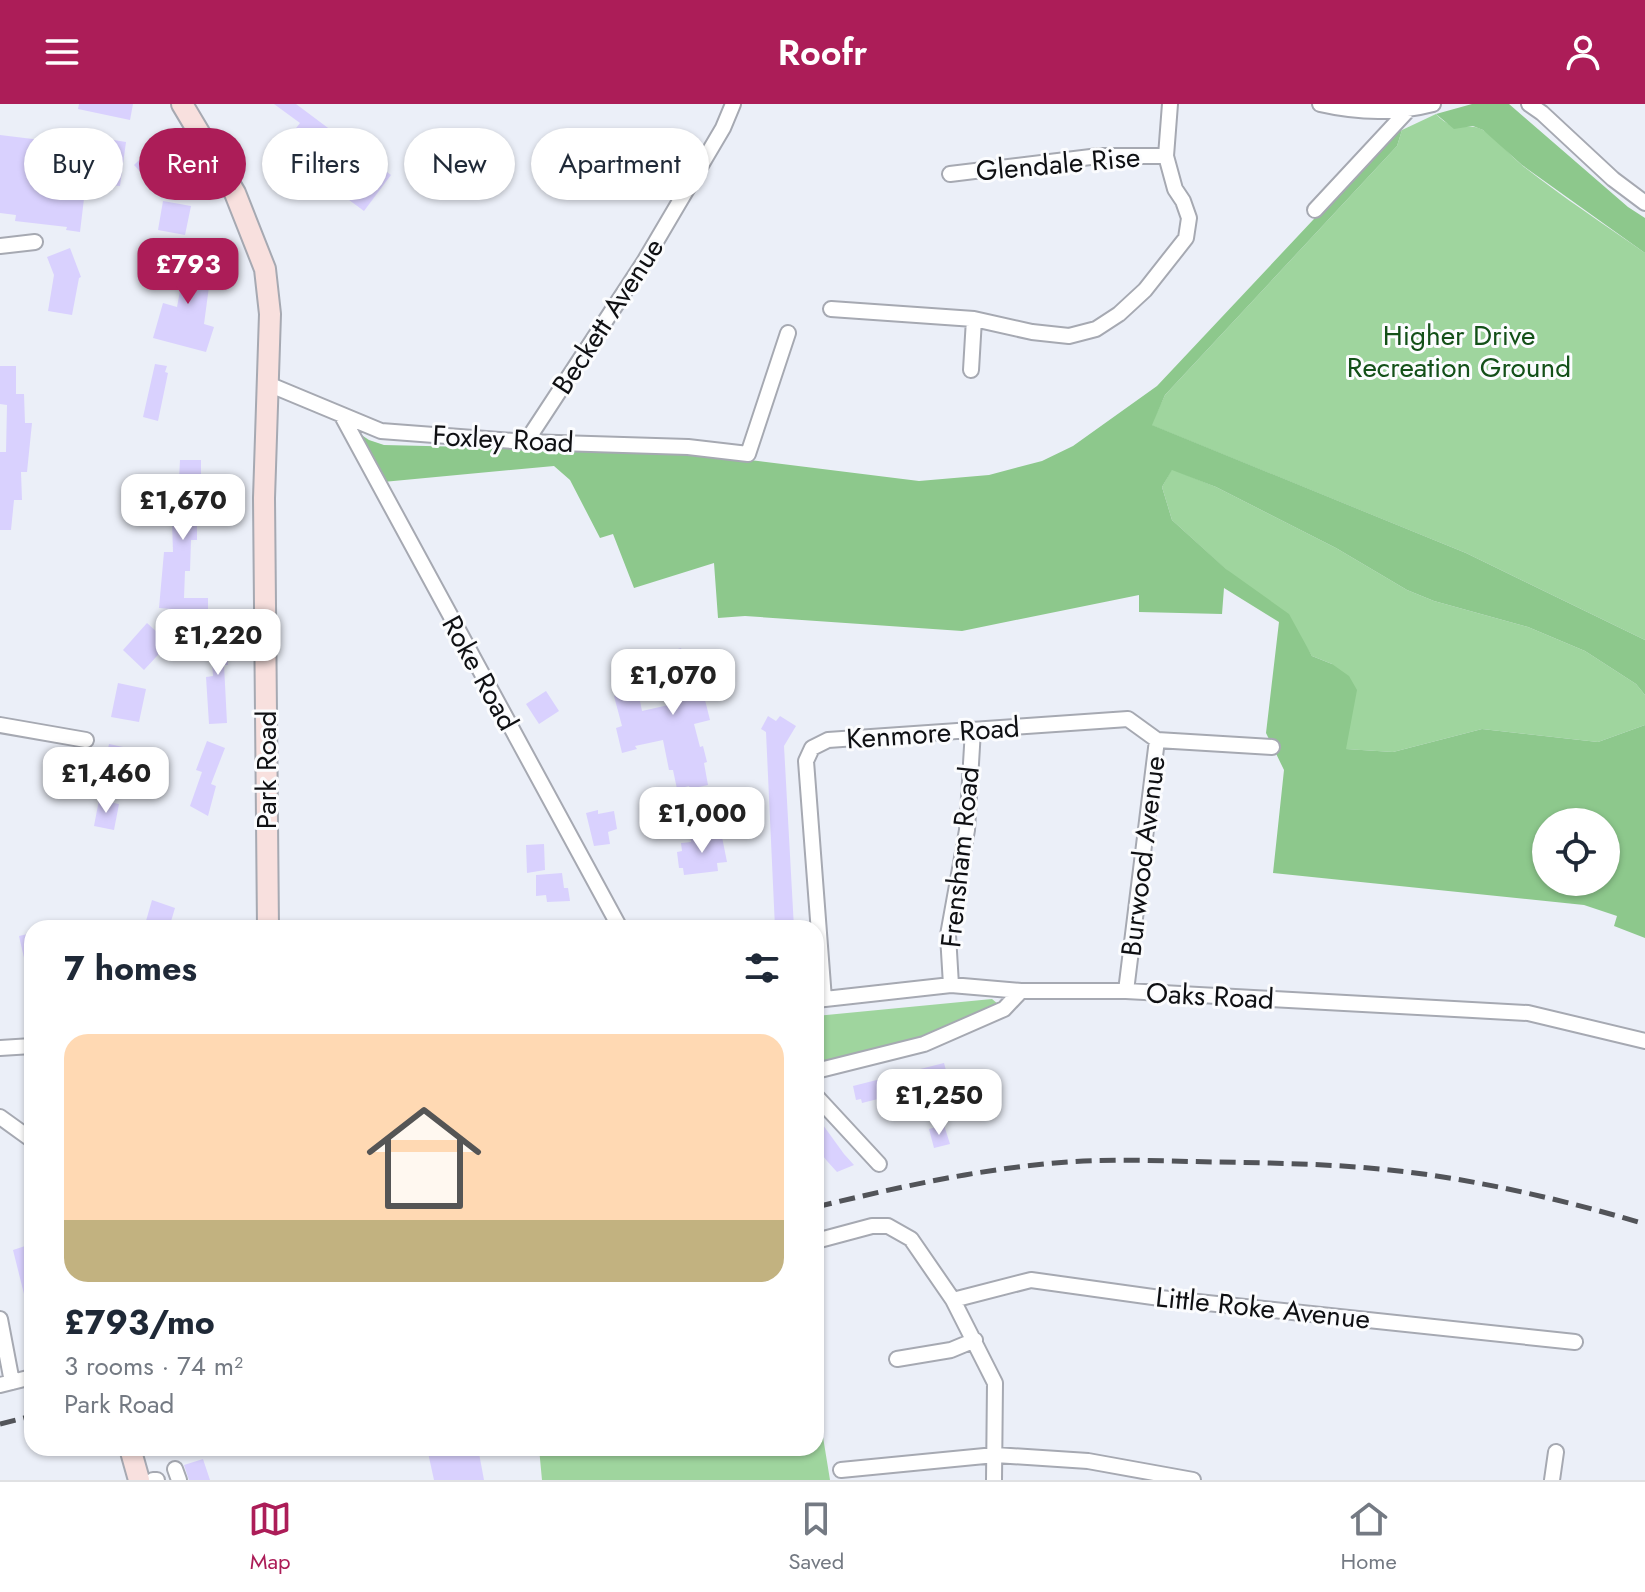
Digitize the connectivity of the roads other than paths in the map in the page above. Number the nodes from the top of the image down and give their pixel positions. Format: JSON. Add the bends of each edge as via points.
{"nodes":[{"id":1,"x":182,"y":104,"type":"edge"},
{"id":2,"x":733,"y":104,"type":"edge"},
{"id":3,"x":1170,"y":104,"type":"edge"},
{"id":4,"x":1320,"y":104,"type":"edge"},
{"id":5,"x":1433,"y":104,"type":"edge"},
{"id":6,"x":1529,"y":104,"type":"edge"},
{"id":7,"x":1408,"y":110,"type":"junction"},
{"id":8,"x":1166,"y":156,"type":"junction"},
{"id":9,"x":950,"y":174,"type":"dead end"},
{"id":10,"x":1645,"y":203,"type":"edge"},
{"id":11,"x":1315,"y":210,"type":"dead end"},
{"id":12,"x":35,"y":242,"type":"dead end"},
{"id":13,"x":0,"y":246,"type":"edge"},
{"id":14,"x":831,"y":309,"type":"dead end"},
{"id":15,"x":974,"y":319,"type":"junction"},
{"id":16,"x":788,"y":333,"type":"dead end"},
{"id":17,"x":971,"y":370,"type":"dead end"},
{"id":18,"x":268,"y":384,"type":"junction"},
{"id":19,"x":342,"y":416,"type":"junction"},
{"id":20,"x":526,"y":442,"type":"junction"},
{"id":21,"x":0,"y":725,"type":"edge"},
{"id":22,"x":973,"y":730,"type":"junction"},
{"id":23,"x":86,"y":740,"type":"dead end"},
{"id":24,"x":1157,"y":740,"type":"junction"},
{"id":25,"x":1272,"y":747,"type":"dead end"},
{"id":26,"x":268,"y":920,"type":"edge"},
{"id":27,"x":616,"y":920,"type":"edge"},
{"id":28,"x":815,"y":920,"type":"edge"},
{"id":29,"x":951,"y":985,"type":"junction"},
{"id":30,"x":1021,"y":991,"type":"junction"},
{"id":31,"x":1126,"y":991,"type":"junction"},
{"id":32,"x":824,"y":999,"type":"edge"},
{"id":33,"x":1645,"y":1041,"type":"edge"},
{"id":34,"x":24,"y":1046,"type":"edge"},
{"id":35,"x":0,"y":1048,"type":"edge"},
{"id":36,"x":824,"y":1069,"type":"edge"},
{"id":37,"x":824,"y":1105,"type":"edge"},
{"id":38,"x":0,"y":1117,"type":"edge"},
{"id":39,"x":24,"y":1134,"type":"edge"},
{"id":40,"x":879,"y":1164,"type":"dead end"},
{"id":41,"x":824,"y":1239,"type":"edge"},
{"id":42,"x":953,"y":1300,"type":"junction"},
{"id":43,"x":0,"y":1319,"type":"edge"},
{"id":44,"x":975,"y":1340,"type":"junction"},
{"id":45,"x":1575,"y":1342,"type":"dead end"},
{"id":46,"x":897,"y":1359,"type":"dead end"},
{"id":47,"x":6,"y":1384,"type":"edge"},
{"id":48,"x":1556,"y":1452,"type":"dead end"},
{"id":49,"x":995,"y":1455,"type":"junction"},
{"id":50,"x":132,"y":1456,"type":"edge"},
{"id":51,"x":841,"y":1470,"type":"dead end"},
{"id":52,"x":139,"y":1480,"type":"edge"},
{"id":53,"x":994,"y":1480,"type":"edge"},
{"id":54,"x":1193,"y":1480,"type":"edge"},
{"id":55,"x":1552,"y":1480,"type":"edge"}],
"edges":[{"from":1,"to":18,"type":"street","name":"Park Road","via":[[235,193],[265,269]]},
{"from":2,"to":20,"type":"street","name":"Beckett Avenue","via":[[644,262]]},
{"from":3,"to":8,"type":"street"},
{"from":4,"to":7,"type":"street","via":[[1355,111]]},
{"from":5,"to":7,"type":"street"},
{"from":6,"to":10,"type":"street"},
{"from":7,"to":11,"type":"street"},
{"from":8,"to":9,"type":"street","name":"Glendale Rise","via":[[1099,156]]},
{"from":8,"to":15,"type":"street","via":[[1189,218],[1186,238],[1119,314],[1096,329],[1069,336]]},
{"from":12,"to":13,"type":"street"},
{"from":14,"to":15,"type":"street"},
{"from":15,"to":17,"type":"street"},
{"from":16,"to":20,"type":"street","name":"Foxley Road","via":[[748,454]]},
{"from":18,"to":19,"type":"street","name":"Foxley Road"},
{"from":18,"to":26,"type":"street","name":"Park Road"},
{"from":19,"to":20,"type":"street","name":"Foxley Road","via":[[381,431]]},
{"from":19,"to":27,"type":"street","name":"Roke Road"},
{"from":21,"to":23,"type":"street"},
{"from":22,"to":24,"type":"street","name":"Kenmore Road","via":[[1128,719]]},
{"from":22,"to":28,"type":"street","name":"Kenmore Road","via":[[828,740],[812,748],[806,761]]},
{"from":22,"to":29,"type":"street","name":"Frensham Road","via":[[967,830],[948,935]]},
{"from":24,"to":25,"type":"street","name":"Burwood Avenue"},
{"from":24,"to":31,"type":"street","name":"Burwood Avenue"},
{"from":29,"to":30,"type":"street","name":"Oaks Road"},
{"from":29,"to":32,"type":"street","name":"Oaks Road"},
{"from":30,"to":31,"type":"street","name":"Oaks Road"},
{"from":30,"to":36,"type":"street","via":[[1004,1009],[924,1044]]},
{"from":31,"to":33,"type":"street","name":"Oaks Road","via":[[1528,1013]]},
{"from":34,"to":35,"type":"street"},
{"from":37,"to":40,"type":"street"},
{"from":38,"to":39,"type":"street"},
{"from":41,"to":42,"type":"street","via":[[872,1226],[896,1229],[911,1239]]},
{"from":42,"to":44,"type":"street"},
{"from":42,"to":45,"type":"street","name":"Little Roke Avenue","via":[[1031,1280]]},
{"from":43,"to":47,"type":"street"},
{"from":44,"to":46,"type":"street","via":[[951,1350]]},
{"from":44,"to":49,"type":"street","via":[[995,1383]]},
{"from":48,"to":55,"type":"street"},
{"from":49,"to":51,"type":"street"},
{"from":49,"to":53,"type":"street"},
{"from":49,"to":54,"type":"street","via":[[1088,1461]]},
{"from":50,"to":52,"type":"street"}]}
